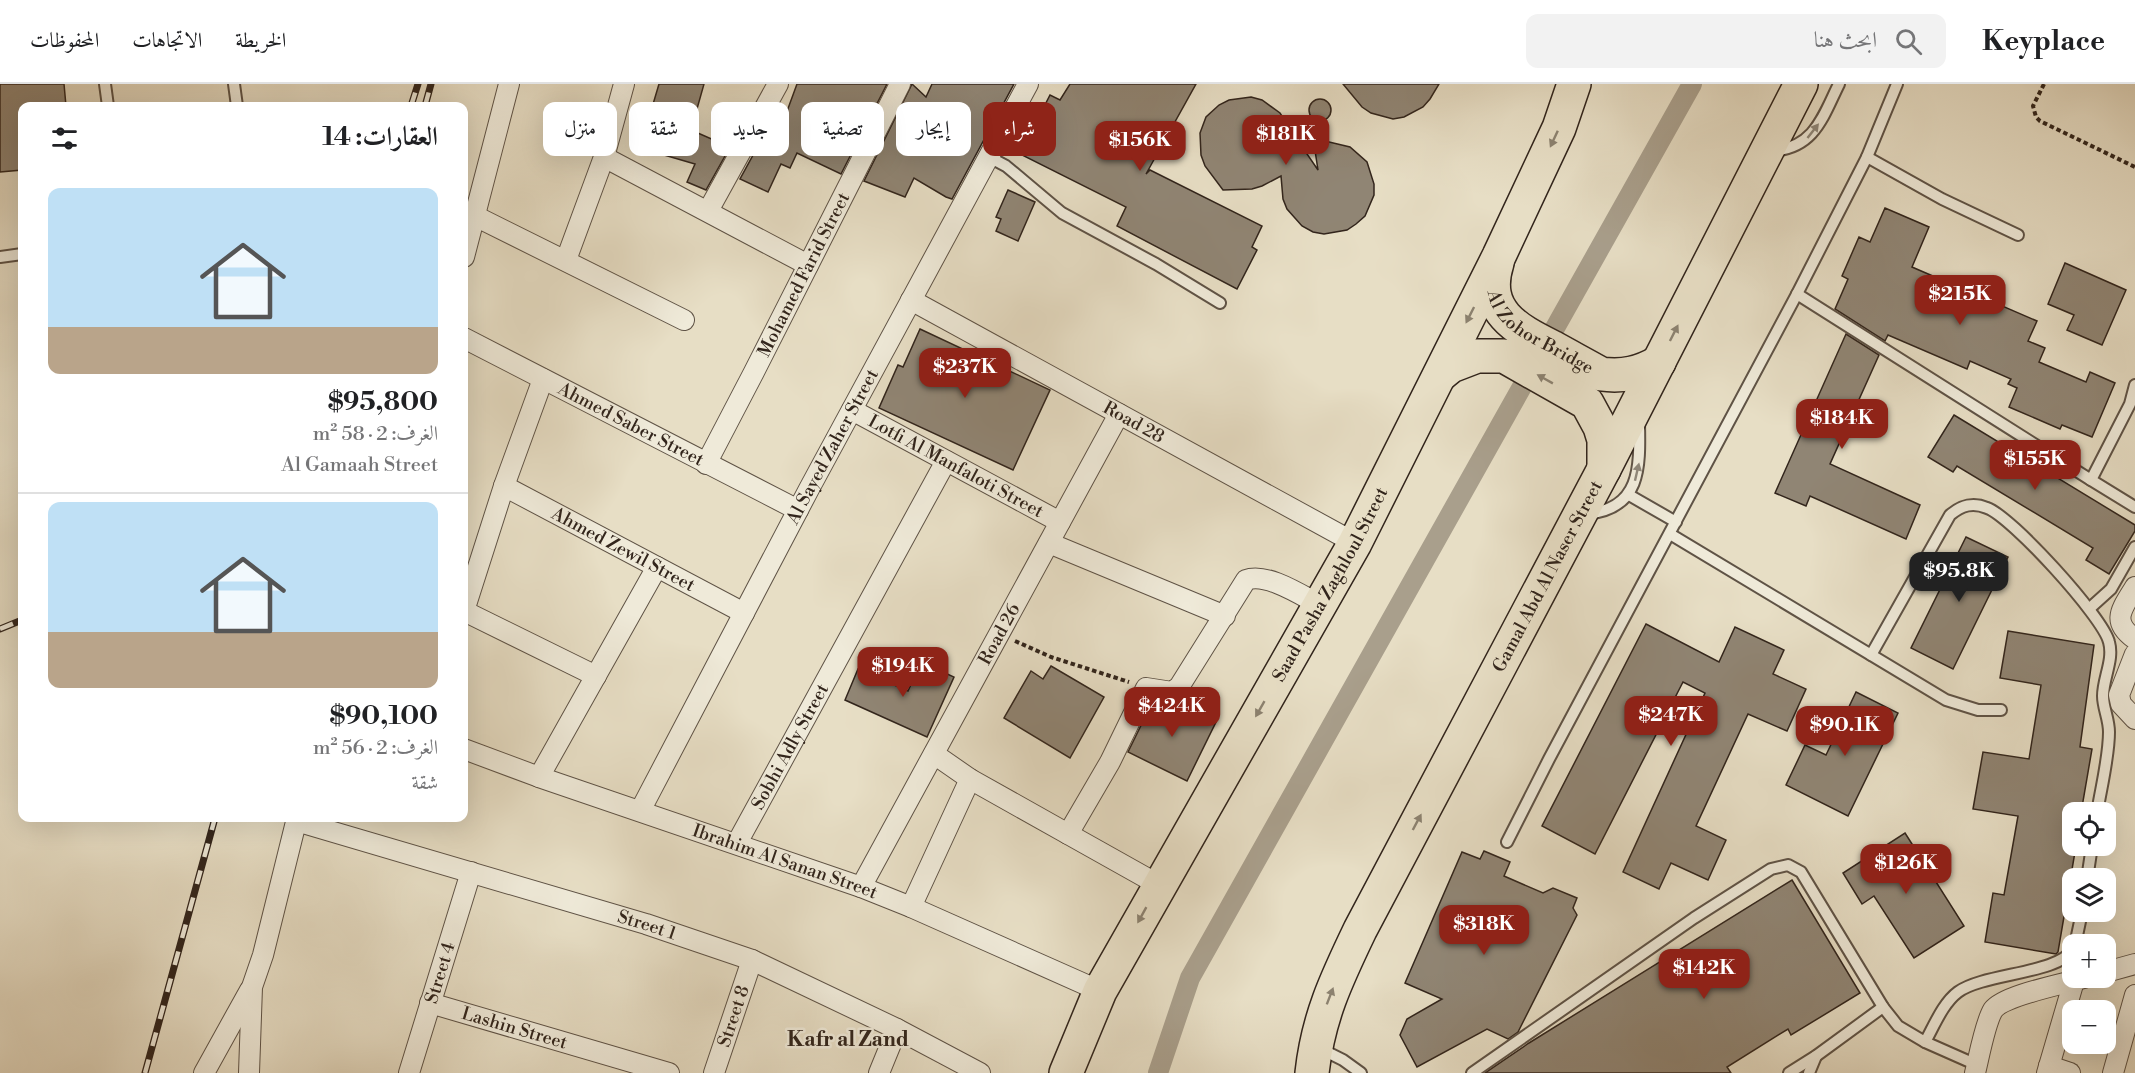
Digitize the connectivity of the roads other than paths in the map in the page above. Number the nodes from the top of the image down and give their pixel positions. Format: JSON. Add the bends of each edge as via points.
{"nodes":[{"id":1,"x":105,"y":84,"type":"edge"},
{"id":2,"x":234,"y":84,"type":"edge"},
{"id":3,"x":509,"y":84,"type":"edge"},
{"id":4,"x":624,"y":84,"type":"edge"},
{"id":5,"x":778,"y":84,"type":"edge"},
{"id":6,"x":900,"y":84,"type":"edge"},
{"id":7,"x":1028,"y":84,"type":"edge"},
{"id":8,"x":1574,"y":84,"type":"edge"},
{"id":9,"x":1801,"y":84,"type":"edge"},
{"id":10,"x":1839,"y":84,"type":"edge"},
{"id":11,"x":1897,"y":84,"type":"edge"},
{"id":12,"x":107,"y":102,"type":"edge"},
{"id":13,"x":236,"y":102,"type":"edge"},
{"id":14,"x":1766,"y":151,"type":"junction"},
{"id":15,"x":604,"y":157,"type":"junction"},
{"id":16,"x":989,"y":157,"type":"junction"},
{"id":17,"x":1867,"y":157,"type":"junction"},
{"id":18,"x":708,"y":211,"type":"junction"},
{"id":19,"x":476,"y":216,"type":"junction"},
{"id":20,"x":2018,"y":235,"type":"dead end"},
{"id":21,"x":468,"y":243,"type":"edge"},
{"id":22,"x":18,"y":255,"type":"edge"},
{"id":23,"x":1499,"y":256,"type":"junction"},
{"id":24,"x":0,"y":257,"type":"edge"},
{"id":25,"x":566,"y":260,"type":"junction"},
{"id":26,"x":808,"y":265,"type":"junction"},
{"id":27,"x":1797,"y":294,"type":"junction"},
{"id":28,"x":911,"y":300,"type":"junction"},
{"id":29,"x":1220,"y":303,"type":"dead end"},
{"id":30,"x":684,"y":321,"type":"dead end"},
{"id":31,"x":468,"y":340,"type":"edge"},
{"id":32,"x":1511,"y":343,"type":"junction"},
{"id":33,"x":1659,"y":362,"type":"junction"},
{"id":34,"x":1440,"y":375,"type":"junction"},
{"id":35,"x":543,"y":380,"type":"junction"},
{"id":36,"x":2135,"y":385,"type":"edge"},
{"id":37,"x":1638,"y":402,"type":"junction"},
{"id":38,"x":852,"y":410,"type":"junction"},
{"id":39,"x":1119,"y":414,"type":"junction"},
{"id":40,"x":946,"y":461,"type":"junction"},
{"id":41,"x":706,"y":464,"type":"junction"},
{"id":42,"x":1604,"y":469,"type":"junction"},
{"id":43,"x":2091,"y":480,"type":"junction"},
{"id":44,"x":504,"y":486,"type":"junction"},
{"id":45,"x":1629,"y":495,"type":"junction"},
{"id":46,"x":2135,"y":507,"type":"edge"},
{"id":47,"x":798,"y":510,"type":"junction"},
{"id":48,"x":1579,"y":515,"type":"junction"},
{"id":49,"x":1060,"y":522,"type":"junction"},
{"id":50,"x":1676,"y":522,"type":"junction"},
{"id":51,"x":1670,"y":534,"type":"junction"},
{"id":52,"x":1049,"y":543,"type":"junction"},
{"id":53,"x":1355,"y":543,"type":"junction"},
{"id":54,"x":2135,"y":547,"type":"edge"},
{"id":55,"x":657,"y":567,"type":"junction"},
{"id":56,"x":2135,"y":587,"type":"edge"},
{"id":57,"x":468,"y":598,"type":"edge"},
{"id":58,"x":1320,"y":605,"type":"junction"},
{"id":59,"x":2090,"y":608,"type":"junction"},
{"id":60,"x":468,"y":613,"type":"edge"},
{"id":61,"x":744,"y":613,"type":"junction"},
{"id":62,"x":1225,"y":616,"type":"junction"},
{"id":63,"x":2135,"y":639,"type":"edge"},
{"id":64,"x":2135,"y":654,"type":"edge"},
{"id":65,"x":1871,"y":655,"type":"junction"},
{"id":66,"x":596,"y":676,"type":"junction"},
{"id":67,"x":2001,"y":710,"type":"dead end"},
{"id":68,"x":2135,"y":719,"type":"edge"},
{"id":69,"x":468,"y":750,"type":"edge"},
{"id":70,"x":933,"y":754,"type":"junction"},
{"id":71,"x":540,"y":777,"type":"junction"},
{"id":72,"x":970,"y":779,"type":"junction"},
{"id":73,"x":2099,"y":802,"type":"edge"},
{"id":74,"x":640,"y":811,"type":"junction"},
{"id":75,"x":296,"y":822,"type":"edge"},
{"id":76,"x":307,"y":822,"type":"edge"},
{"id":77,"x":1068,"y":834,"type":"junction"},
{"id":78,"x":1507,"y":842,"type":"dead end"},
{"id":79,"x":737,"y":843,"type":"junction"},
{"id":80,"x":471,"y":872,"type":"junction"},
{"id":81,"x":1159,"y":885,"type":"junction"},
{"id":82,"x":861,"y":887,"type":"junction"},
{"id":83,"x":911,"y":906,"type":"junction"},
{"id":84,"x":752,"y":960,"type":"junction"},
{"id":85,"x":2062,"y":960,"type":"edge"},
{"id":86,"x":2135,"y":964,"type":"edge"},
{"id":87,"x":2116,"y":969,"type":"edge"},
{"id":88,"x":2062,"y":984,"type":"edge"},
{"id":89,"x":252,"y":987,"type":"junction"},
{"id":90,"x":2076,"y":988,"type":"edge"},
{"id":91,"x":1100,"y":991,"type":"junction"},
{"id":92,"x":2135,"y":995,"type":"edge"},
{"id":93,"x":430,"y":1003,"type":"junction"},
{"id":94,"x":1883,"y":1007,"type":"junction"},
{"id":95,"x":897,"y":1029,"type":"junction"},
{"id":96,"x":1925,"y":1042,"type":"junction"},
{"id":97,"x":2128,"y":1048,"type":"edge"},
{"id":98,"x":1816,"y":1056,"type":"junction"},
{"id":99,"x":1314,"y":1059,"type":"edge"},
{"id":100,"x":1976,"y":1069,"type":"edge"},
{"id":101,"x":2048,"y":1070,"type":"edge"},
{"id":102,"x":204,"y":1073,"type":"edge"},
{"id":103,"x":249,"y":1073,"type":"edge"},
{"id":104,"x":409,"y":1073,"type":"edge"},
{"id":105,"x":669,"y":1073,"type":"edge"},
{"id":106,"x":714,"y":1073,"type":"edge"},
{"id":107,"x":879,"y":1073,"type":"edge"},
{"id":108,"x":980,"y":1073,"type":"edge"},
{"id":109,"x":1066,"y":1073,"type":"edge"},
{"id":110,"x":1361,"y":1073,"type":"edge"},
{"id":111,"x":1472,"y":1073,"type":"edge"},
{"id":112,"x":1789,"y":1073,"type":"edge"},
{"id":113,"x":1809,"y":1073,"type":"edge"},
{"id":114,"x":2070,"y":1073,"type":"edge"},
{"id":115,"x":2112,"y":1073,"type":"edge"}],
"edges":[{"from":1,"to":12,"type":"lane"},
{"from":2,"to":13,"type":"lane"},
{"from":3,"to":19,"type":"street"},
{"from":4,"to":15,"type":"street"},
{"from":5,"to":18,"type":"street"},
{"from":6,"to":26,"type":"street","name":"Mohamed Farid Street"},
{"from":7,"to":16,"type":"street","name":"Al Sayed Zaher Street"},
{"from":8,"to":23,"type":"highway","name":"Saad Pasha Zaghloul Street","one_way":true,"via":[[1559,128]]},
{"from":9,"to":14,"type":"highway","name":"Gamal Abd Al Naser Street"},
{"from":14,"to":10,"type":"lane","one_way":true,"via":[[1792,147],[1814,133]]},
{"from":11,"to":17,"type":"lane"},
{"from":33,"to":14,"type":"highway","name":"Gamal Abd Al Naser Street","one_way":true},
{"from":15,"to":18,"type":"street"},
{"from":15,"to":25,"type":"street"},
{"from":16,"to":28,"type":"street","name":"Al Sayed Zaher Street"},
{"from":16,"to":29,"type":"lane","via":[[1006,166],[1062,213]]},
{"from":17,"to":20,"type":"lane"},
{"from":17,"to":27,"type":"lane"},
{"from":18,"to":26,"type":"street"},
{"from":19,"to":21,"type":"street"},
{"from":19,"to":25,"type":"street"},
{"from":22,"to":24,"type":"lane"},
{"from":23,"to":32,"type":"highway","name":"Al Zohor Bridge","via":[[1494,288]]},
{"from":23,"to":34,"type":"highway","name":"Saad Pasha Zaghloul Street","one_way":true},
{"from":25,"to":30,"type":"street"},
{"from":26,"to":41,"type":"street","name":"Mohamed Farid Street"},
{"from":27,"to":43,"type":"lane"},
{"from":27,"to":50,"type":"lane"},
{"from":28,"to":38,"type":"street","name":"Al Sayed Zaher Street"},
{"from":28,"to":39,"type":"street","name":"Road 28"},
{"from":31,"to":35,"type":"street","name":"Ahmed Saber Street"},
{"from":32,"to":33,"type":"highway","name":"Al Zohor Bridge","via":[[1601,374],[1637,373]]},
{"from":32,"to":34,"type":"highway","via":[[1457,363]]},
{"from":42,"to":32,"type":"highway","name":"Al Zohor Bridge","one_way":true,"via":[[1604,441],[1587,403]]},
{"from":33,"to":37,"type":"highway","name":"Gamal Abd Al Naser Street"},
{"from":34,"to":53,"type":"highway","name":"Saad Pasha Zaghloul Street"},
{"from":35,"to":41,"type":"street","name":"Ahmed Saber Street"},
{"from":35,"to":44,"type":"street"},
{"from":36,"to":43,"type":"lane","via":[[2130,404]]},
{"from":37,"to":42,"type":"highway","name":"Gamal Abd Al Naser Street"},
{"from":45,"to":37,"type":"lane","one_way":true,"via":[[1639,464]]},
{"from":38,"to":40,"type":"street","name":"Lotfi Al Manfaloti Street"},
{"from":38,"to":47,"type":"street","name":"Al Sayed Zaher Street"},
{"from":39,"to":49,"type":"street","name":"Road 26"},
{"from":39,"to":53,"type":"street","name":"Road 28"},
{"from":40,"to":49,"type":"street","name":"Lotfi Al Manfaloti Street"},
{"from":40,"to":79,"type":"street","name":"Sobhi Adly Street"},
{"from":41,"to":47,"type":"street","name":"Ahmed Saber Street"},
{"from":42,"to":48,"type":"highway","name":"Gamal Abd Al Naser Street"},
{"from":43,"to":46,"type":"lane"},
{"from":44,"to":55,"type":"street","name":"Ahmed Zewil Street"},
{"from":44,"to":57,"type":"street"},
{"from":45,"to":48,"type":"lane","via":[[1608,510]]},
{"from":45,"to":50,"type":"lane"},
{"from":47,"to":61,"type":"street","name":"Al Sayed Zaher Street"},
{"from":99,"to":48,"type":"highway","name":"Gamal Abd Al Naser Street","one_way":true,"via":[[1328,1001],[1360,930]]},
{"from":49,"to":52,"type":"street","name":"Road 26"},
{"from":50,"to":51,"type":"lane"},
{"from":51,"to":65,"type":"lane"},
{"from":51,"to":78,"type":"lane"},
{"from":52,"to":62,"type":"street"},
{"from":52,"to":70,"type":"street","name":"Road 26"},
{"from":53,"to":58,"type":"highway","name":"Saad Pasha Zaghloul Street"},
{"from":54,"to":59,"type":"lane","via":[[2110,589]]},
{"from":55,"to":61,"type":"street","name":"Ahmed Zewil Street"},
{"from":55,"to":66,"type":"street"},
{"from":56,"to":63,"type":"street","via":[[2120,620],[2124,631]]},
{"from":58,"to":62,"type":"street","via":[[1264,578],[1253,577],[1242,583]]},
{"from":58,"to":81,"type":"highway","name":"Saad Pasha Zaghloul Street","one_way":true},
{"from":59,"to":65,"type":"lane","via":[[2029,541],[1990,508],[1975,504],[1960,507],[1950,515]]},
{"from":59,"to":73,"type":"lane","via":[[2106,634],[2111,655],[2103,694],[2109,734]]},
{"from":60,"to":66,"type":"street"},
{"from":61,"to":74,"type":"street","name":"Al Sayed Zaher Street"},
{"from":62,"to":77,"type":"street","via":[[1179,687],[1172,692],[1146,688],[1110,762]]},
{"from":64,"to":68,"type":"street","via":[[2119,694],[2121,704]]},
{"from":65,"to":67,"type":"lane","via":[[1946,700],[1978,710]]},
{"from":66,"to":71,"type":"street"},
{"from":69,"to":71,"type":"street","name":"Ibrahim Al Sanan Street"},
{"from":70,"to":72,"type":"street"},
{"from":70,"to":82,"type":"street","name":"Road 26"},
{"from":71,"to":74,"type":"street","name":"Ibrahim Al Sanan Street"},
{"from":72,"to":77,"type":"street"},
{"from":72,"to":83,"type":"street"},
{"from":74,"to":79,"type":"street","name":"Ibrahim Al Sanan Street"},
{"from":75,"to":89,"type":"street"},
{"from":76,"to":80,"type":"street","name":"Street 1"},
{"from":77,"to":81,"type":"street"},
{"from":79,"to":82,"type":"street","name":"Ibrahim Al Sanan Street"},
{"from":80,"to":84,"type":"street","name":"Street 1"},
{"from":80,"to":93,"type":"street","name":"Street 4"},
{"from":81,"to":91,"type":"highway","name":"Saad Pasha Zaghloul Street","one_way":true},
{"from":82,"to":83,"type":"street","name":"Ibrahim Al Sanan Street"},
{"from":83,"to":91,"type":"street","name":"Ibrahim Al Sanan Street"},
{"from":84,"to":95,"type":"street","name":"Street 1"},
{"from":84,"to":106,"type":"street","name":"Street 8"},
{"from":85,"to":96,"type":"lane","via":[[1984,980],[1958,992]]},
{"from":86,"to":87,"type":"street"},
{"from":88,"to":100,"type":"street","via":[[1998,1005],[1990,1016]]},
{"from":89,"to":102,"type":"street"},
{"from":89,"to":103,"type":"street"},
{"from":90,"to":101,"type":"street"},
{"from":91,"to":109,"type":"highway","name":"Saad Pasha Zaghloul Street"},
{"from":92,"to":97,"type":"street"},
{"from":93,"to":104,"type":"street","name":"Street 4"},
{"from":93,"to":105,"type":"street","name":"Lashin Street"},
{"from":94,"to":96,"type":"lane","via":[[1898,1026]]},
{"from":94,"to":98,"type":"lane"},
{"from":94,"to":111,"type":"lane","via":[[1801,872],[1788,865],[1771,869],[1694,918]]},
{"from":95,"to":107,"type":"street"},
{"from":95,"to":108,"type":"street","name":"Street 1"},
{"from":96,"to":100,"type":"lane"},
{"from":97,"to":115,"type":"street"},
{"from":98,"to":112,"type":"lane"},
{"from":98,"to":113,"type":"lane"},
{"from":99,"to":110,"type":"lane","via":[[1343,1060]]},
{"from":101,"to":114,"type":"street"}]}
